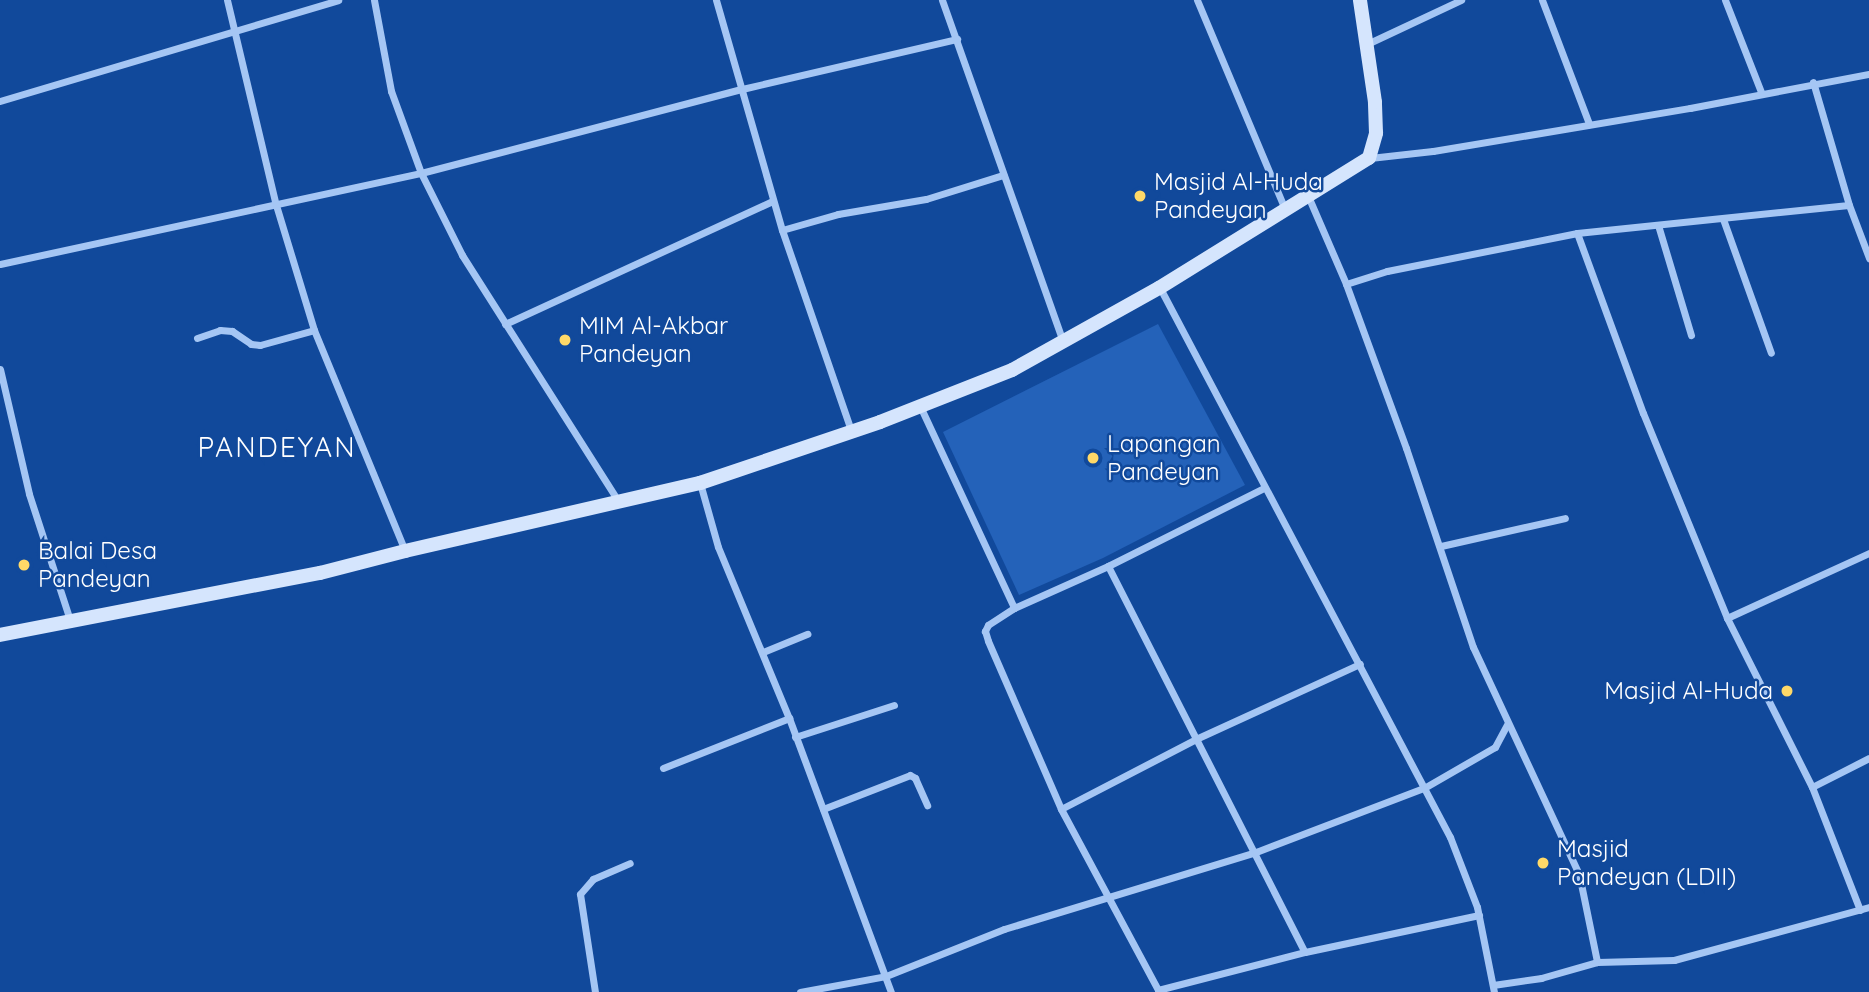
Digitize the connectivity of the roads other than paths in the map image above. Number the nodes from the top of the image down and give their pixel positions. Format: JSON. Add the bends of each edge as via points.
{"nodes":[{"id":1,"x":227,"y":0,"type":"edge"},
{"id":2,"x":338,"y":0,"type":"edge"},
{"id":3,"x":374,"y":0,"type":"edge"},
{"id":4,"x":716,"y":0,"type":"edge"},
{"id":5,"x":942,"y":0,"type":"edge"},
{"id":6,"x":1198,"y":0,"type":"edge"},
{"id":7,"x":1360,"y":0,"type":"edge"},
{"id":8,"x":1461,"y":0,"type":"edge"},
{"id":9,"x":1542,"y":0,"type":"edge"},
{"id":10,"x":1725,"y":0,"type":"edge"},
{"id":11,"x":234,"y":30,"type":"junction"},
{"id":12,"x":957,"y":38,"type":"junction"},
{"id":13,"x":1367,"y":44,"type":"junction"},
{"id":14,"x":1869,"y":74,"type":"edge"},
{"id":15,"x":1813,"y":82,"type":"junction"},
{"id":16,"x":742,"y":89,"type":"junction"},
{"id":17,"x":1760,"y":92,"type":"junction"},
{"id":18,"x":0,"y":101,"type":"edge"},
{"id":19,"x":1589,"y":124,"type":"junction"},
{"id":20,"x":1369,"y":158,"type":"junction"},
{"id":21,"x":421,"y":173,"type":"junction"},
{"id":22,"x":1003,"y":175,"type":"junction"},
{"id":23,"x":1308,"y":196,"type":"junction"},
{"id":24,"x":774,"y":201,"type":"junction"},
{"id":25,"x":276,"y":205,"type":"junction"},
{"id":26,"x":1849,"y":205,"type":"junction"},
{"id":27,"x":1284,"y":209,"type":"junction"},
{"id":28,"x":1723,"y":219,"type":"junction"},
{"id":29,"x":1658,"y":225,"type":"junction"},
{"id":30,"x":782,"y":230,"type":"junction"},
{"id":31,"x":1577,"y":233,"type":"junction"},
{"id":32,"x":1869,"y":258,"type":"edge"},
{"id":33,"x":0,"y":264,"type":"edge"},
{"id":34,"x":1346,"y":284,"type":"junction"},
{"id":35,"x":1159,"y":288,"type":"junction"},
{"id":36,"x":505,"y":324,"type":"junction"},
{"id":37,"x":314,"y":330,"type":"junction"},
{"id":38,"x":1691,"y":335,"type":"dead end"},
{"id":39,"x":197,"y":338,"type":"dead end"},
{"id":40,"x":1063,"y":341,"type":"junction"},
{"id":41,"x":1771,"y":353,"type":"dead end"},
{"id":42,"x":0,"y":369,"type":"edge"},
{"id":43,"x":920,"y":405,"type":"junction"},
{"id":44,"x":851,"y":430,"type":"junction"},
{"id":45,"x":700,"y":483,"type":"junction"},
{"id":46,"x":1264,"y":488,"type":"junction"},
{"id":47,"x":618,"y":501,"type":"junction"},
{"id":48,"x":1565,"y":518,"type":"dead end"},
{"id":49,"x":1441,"y":546,"type":"junction"},
{"id":50,"x":405,"y":551,"type":"junction"},
{"id":51,"x":1869,"y":553,"type":"edge"},
{"id":52,"x":1108,"y":566,"type":"junction"},
{"id":53,"x":1014,"y":608,"type":"junction"},
{"id":54,"x":1727,"y":618,"type":"junction"},
{"id":55,"x":70,"y":620,"type":"junction"},
{"id":56,"x":807,"y":634,"type":"dead end"},
{"id":57,"x":0,"y":635,"type":"edge"},
{"id":58,"x":763,"y":652,"type":"junction"},
{"id":59,"x":1360,"y":664,"type":"junction"},
{"id":60,"x":894,"y":705,"type":"dead end"},
{"id":61,"x":789,"y":718,"type":"junction"},
{"id":62,"x":1507,"y":723,"type":"junction"},
{"id":63,"x":795,"y":737,"type":"junction"},
{"id":64,"x":1198,"y":738,"type":"junction"},
{"id":65,"x":1869,"y":758,"type":"edge"},
{"id":66,"x":663,"y":768,"type":"dead end"},
{"id":67,"x":1812,"y":787,"type":"junction"},
{"id":68,"x":1424,"y":789,"type":"junction"},
{"id":69,"x":927,"y":805,"type":"dead end"},
{"id":70,"x":823,"y":809,"type":"junction"},
{"id":71,"x":1061,"y":809,"type":"junction"},
{"id":72,"x":1256,"y":852,"type":"junction"},
{"id":73,"x":630,"y":863,"type":"dead end"},
{"id":74,"x":1107,"y":896,"type":"junction"},
{"id":75,"x":1869,"y":907,"type":"edge"},
{"id":76,"x":1860,"y":910,"type":"junction"},
{"id":77,"x":1479,"y":915,"type":"junction"},
{"id":78,"x":1305,"y":952,"type":"junction"},
{"id":79,"x":1597,"y":962,"type":"junction"},
{"id":80,"x":886,"y":976,"type":"junction"},
{"id":81,"x":1493,"y":988,"type":"edge"},
{"id":82,"x":595,"y":992,"type":"edge"},
{"id":83,"x":800,"y":992,"type":"edge"},
{"id":84,"x":891,"y":992,"type":"edge"}],
"edges":[{"from":1,"to":11,"type":"street"},
{"from":2,"to":11,"type":"street"},
{"from":3,"to":21,"type":"street","via":[[391,91]]},
{"from":4,"to":16,"type":"street"},
{"from":5,"to":12,"type":"street"},
{"from":6,"to":27,"type":"street"},
{"from":7,"to":13,"type":"street"},
{"from":8,"to":13,"type":"street"},
{"from":9,"to":19,"type":"street"},
{"from":10,"to":17,"type":"street"},
{"from":11,"to":18,"type":"street"},
{"from":11,"to":25,"type":"street"},
{"from":12,"to":16,"type":"street"},
{"from":12,"to":22,"type":"street"},
{"from":13,"to":20,"type":"street","via":[[1376,117]]},
{"from":14,"to":15,"type":"street"},
{"from":15,"to":17,"type":"street"},
{"from":15,"to":26,"type":"street"},
{"from":16,"to":21,"type":"street"},
{"from":16,"to":24,"type":"street"},
{"from":17,"to":19,"type":"street"},
{"from":19,"to":20,"type":"street"},
{"from":20,"to":23,"type":"street"},
{"from":21,"to":25,"type":"street"},
{"from":21,"to":36,"type":"street","via":[[462,255]]},
{"from":22,"to":30,"type":"street","via":[[926,199],[838,214]]},
{"from":22,"to":40,"type":"street"},
{"from":23,"to":27,"type":"street"},
{"from":23,"to":34,"type":"street"},
{"from":24,"to":30,"type":"street"},
{"from":24,"to":36,"type":"street"},
{"from":25,"to":33,"type":"street"},
{"from":25,"to":37,"type":"street"},
{"from":26,"to":28,"type":"street"},
{"from":26,"to":32,"type":"street"},
{"from":27,"to":35,"type":"street"},
{"from":28,"to":29,"type":"street"},
{"from":28,"to":41,"type":"street"},
{"from":29,"to":31,"type":"street"},
{"from":29,"to":38,"type":"street"},
{"from":30,"to":44,"type":"street"},
{"from":31,"to":34,"type":"street","via":[[1419,264]]},
{"from":31,"to":54,"type":"street"},
{"from":34,"to":49,"type":"street"},
{"from":35,"to":40,"type":"street"},
{"from":35,"to":46,"type":"street"},
{"from":36,"to":47,"type":"street"},
{"from":37,"to":39,"type":"street","via":[[260,345],[250,344],[232,331]]},
{"from":37,"to":50,"type":"street"},
{"from":40,"to":43,"type":"street","via":[[1012,369]]},
{"from":42,"to":55,"type":"street","via":[[29,494]]},
{"from":43,"to":44,"type":"street"},
{"from":43,"to":53,"type":"street"},
{"from":44,"to":45,"type":"street"},
{"from":45,"to":47,"type":"street"},
{"from":45,"to":58,"type":"street","via":[[718,547]]},
{"from":46,"to":52,"type":"street"},
{"from":46,"to":59,"type":"street"},
{"from":47,"to":50,"type":"street"},
{"from":48,"to":49,"type":"street"},
{"from":49,"to":62,"type":"street","via":[[1473,648]]},
{"from":50,"to":55,"type":"street","via":[[320,573]]},
{"from":51,"to":54,"type":"street"},
{"from":52,"to":53,"type":"street"},
{"from":52,"to":64,"type":"street"},
{"from":53,"to":71,"type":"street","via":[[985,631]]},
{"from":54,"to":67,"type":"street"},
{"from":55,"to":57,"type":"street"},
{"from":56,"to":58,"type":"street"},
{"from":58,"to":61,"type":"street"},
{"from":59,"to":64,"type":"street"},
{"from":59,"to":68,"type":"street"},
{"from":60,"to":63,"type":"street"},
{"from":61,"to":63,"type":"street"},
{"from":61,"to":66,"type":"street"},
{"from":62,"to":68,"type":"street","via":[[1495,747]]},
{"from":62,"to":79,"type":"street","via":[[1579,873]]},
{"from":63,"to":70,"type":"street"},
{"from":64,"to":71,"type":"street"},
{"from":64,"to":72,"type":"street"},
{"from":65,"to":67,"type":"street"},
{"from":67,"to":76,"type":"street"},
{"from":68,"to":72,"type":"street"},
{"from":68,"to":77,"type":"street","via":[[1461,863]]},
{"from":69,"to":70,"type":"street","via":[[915,778],[909,775]]},
{"from":70,"to":80,"type":"street"},
{"from":71,"to":74,"type":"street"},
{"from":72,"to":74,"type":"street"},
{"from":72,"to":78,"type":"street"},
{"from":73,"to":82,"type":"street","via":[[593,879],[580,894]]},
{"from":74,"to":78,"type":"street","via":[[1158,990]]},
{"from":74,"to":80,"type":"street","via":[[1004,929]]},
{"from":75,"to":76,"type":"street"},
{"from":76,"to":79,"type":"street","via":[[1674,960]]},
{"from":77,"to":78,"type":"street"},
{"from":77,"to":81,"type":"street"},
{"from":79,"to":81,"type":"street"},
{"from":80,"to":83,"type":"street"},
{"from":80,"to":84,"type":"street"}]}
